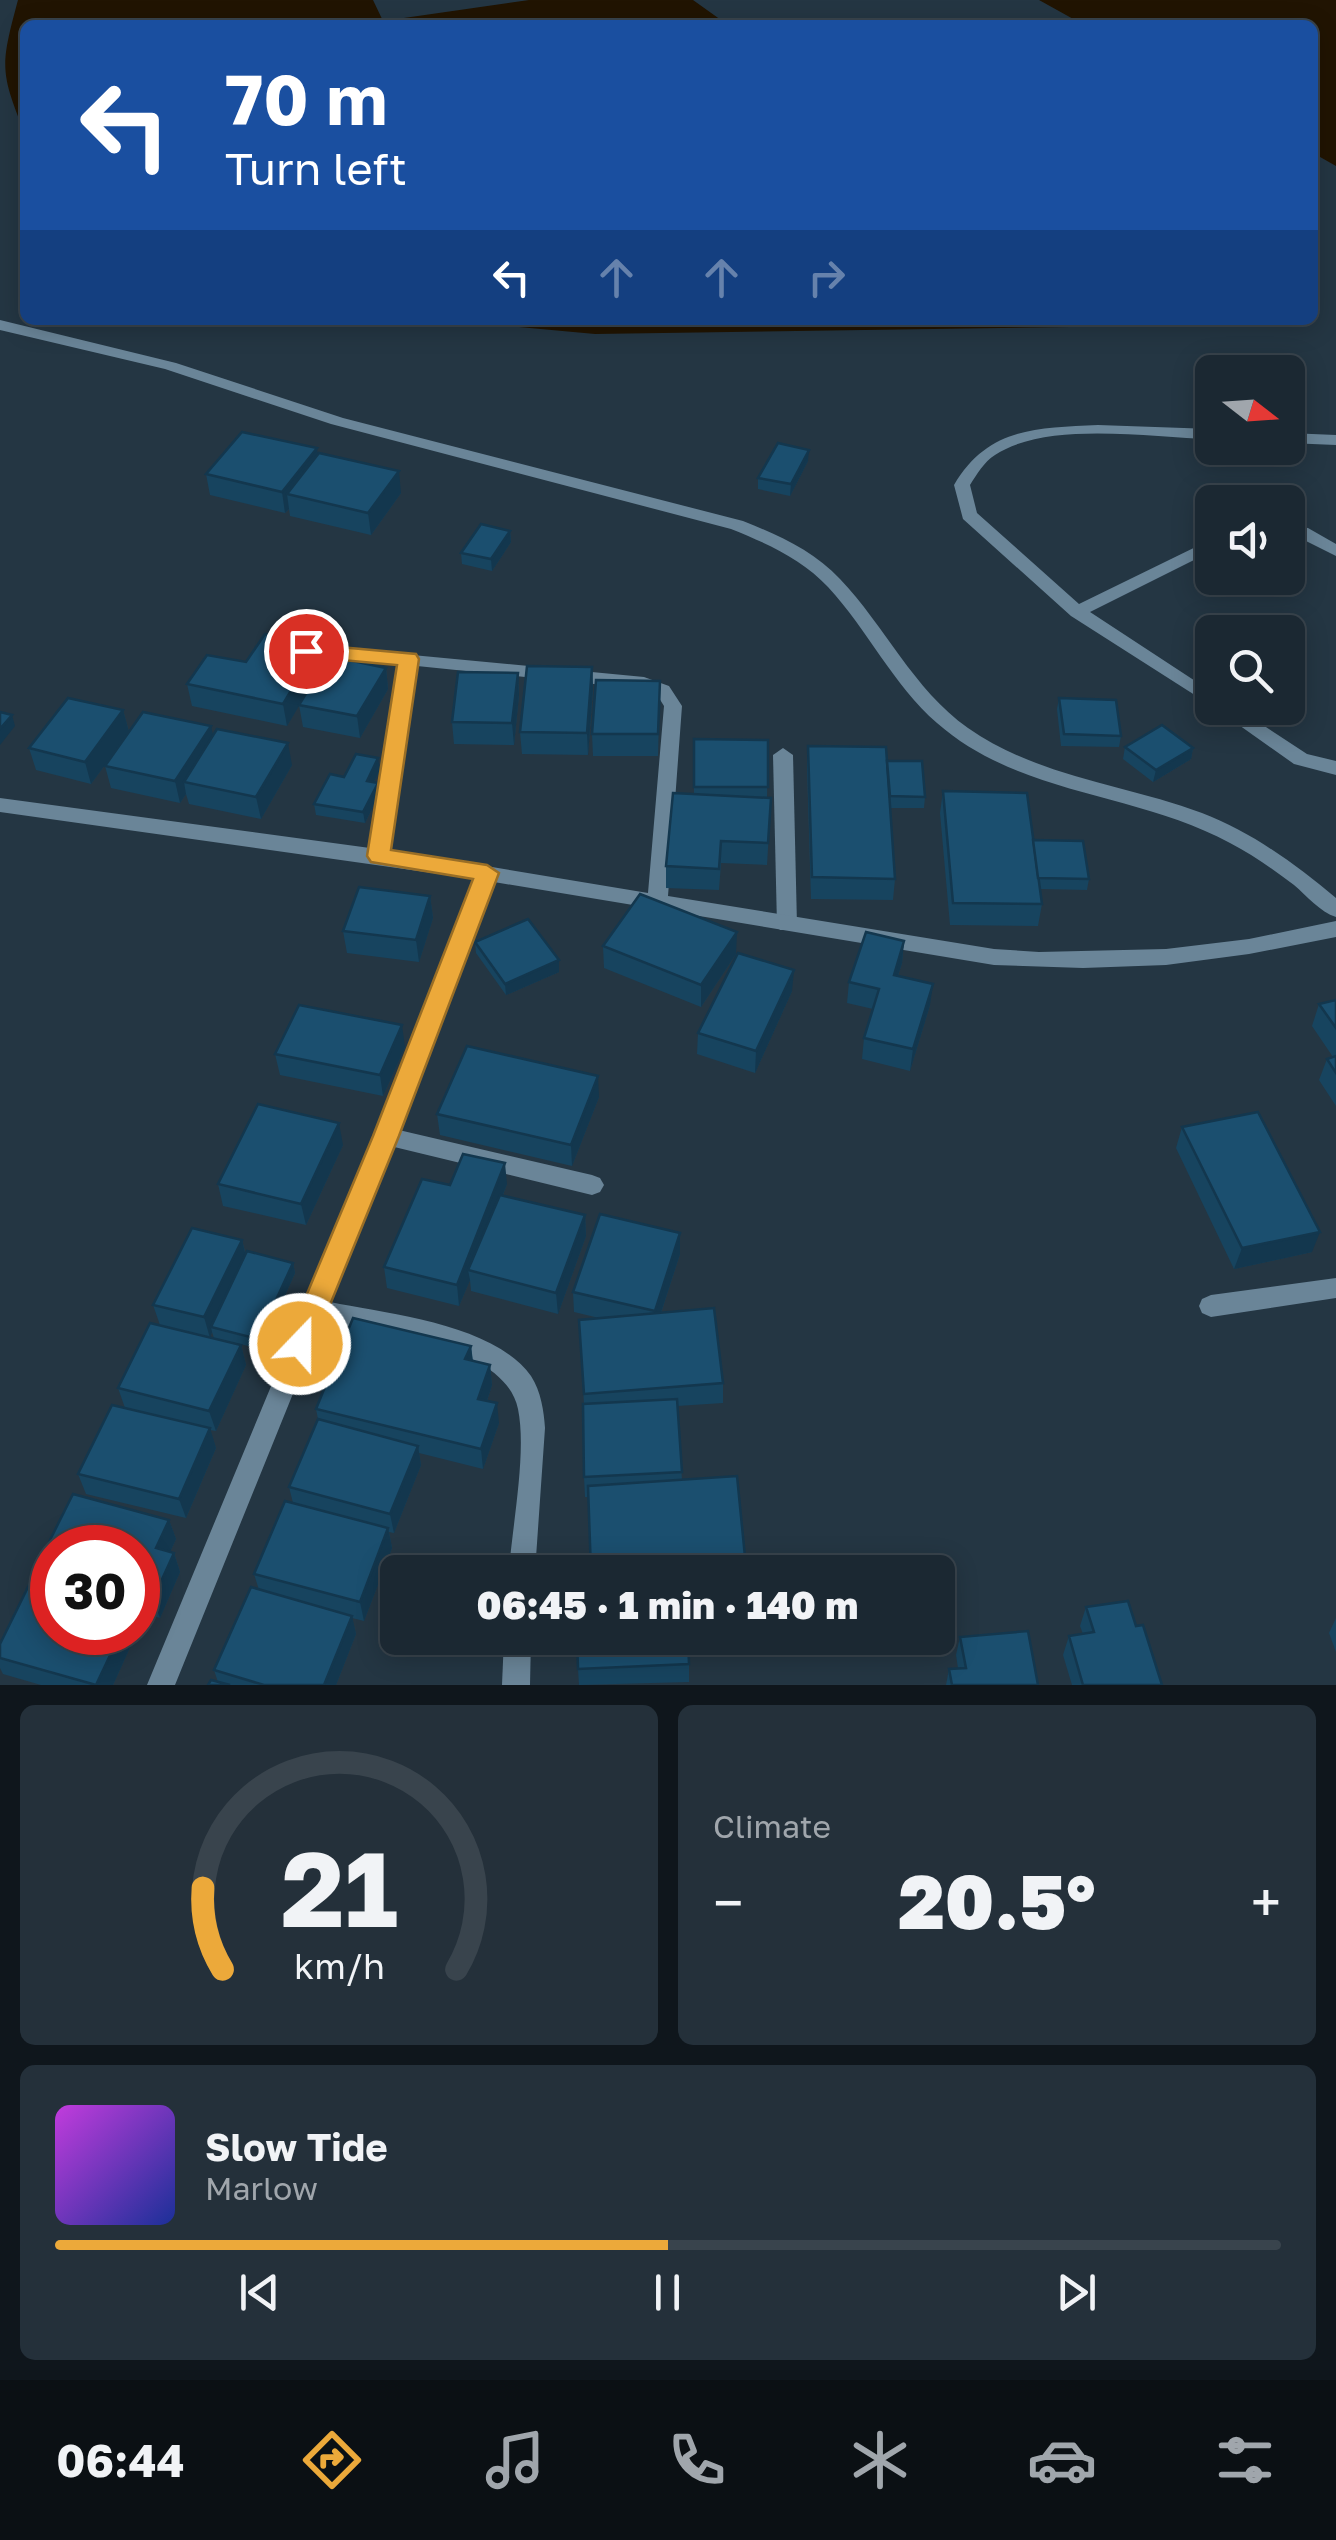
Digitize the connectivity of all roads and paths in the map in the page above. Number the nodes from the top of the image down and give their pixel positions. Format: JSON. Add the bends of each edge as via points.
{"nodes":[{"id":1,"x":0,"y":325,"type":"edge"},
{"id":2,"x":1195,"y":434,"type":"edge"},
{"id":3,"x":1305,"y":439,"type":"edge"},
{"id":4,"x":1336,"y":440,"type":"edge"},
{"id":5,"x":1305,"y":534,"type":"edge"},
{"id":6,"x":1336,"y":551,"type":"edge"},
{"id":7,"x":1195,"y":553,"type":"edge"},
{"id":8,"x":1077,"y":612,"type":"junction"},
{"id":9,"x":272,"y":648,"type":"edge"},
{"id":10,"x":409,"y":659,"type":"junction"},
{"id":11,"x":1195,"y":689,"type":"edge"},
{"id":12,"x":1250,"y":725,"type":"edge"},
{"id":13,"x":783,"y":755,"type":"dead end"},
{"id":14,"x":1336,"y":768,"type":"edge"},
{"id":15,"x":0,"y":805,"type":"edge"},
{"id":16,"x":379,"y":856,"type":"junction"},
{"id":17,"x":487,"y":873,"type":"junction"},
{"id":18,"x":657,"y":902,"type":"junction"},
{"id":19,"x":1336,"y":910,"type":"edge"},
{"id":20,"x":788,"y":925,"type":"junction"},
{"id":21,"x":1336,"y":930,"type":"edge"},
{"id":22,"x":386,"y":1136,"type":"junction"},
{"id":23,"x":592,"y":1185,"type":"dead end"},
{"id":24,"x":1336,"y":1288,"type":"edge"},
{"id":25,"x":1211,"y":1306,"type":"dead end"},
{"id":26,"x":314,"y":1310,"type":"junction"},
{"id":27,"x":523,"y":1555,"type":"edge"},
{"id":28,"x":517,"y":1655,"type":"edge"},
{"id":29,"x":161,"y":1685,"type":"edge"},
{"id":30,"x":516,"y":1685,"type":"edge"}],
"edges":[{"from":1,"to":19,"type":"street","via":[[170,366],[354,425],[774,540],[832,582],[957,730],[1052,780],[1220,828]]},
{"from":2,"to":8,"type":"street","via":[[1063,432],[1012,441],[975,464],[962,485],[969,515]]},
{"from":3,"to":4,"type":"street"},
{"from":5,"to":6,"type":"street"},
{"from":7,"to":8,"type":"street"},
{"from":8,"to":11,"type":"street"},
{"from":9,"to":10,"type":"street"},
{"from":10,"to":16,"type":"street"},
{"from":10,"to":18,"type":"street","via":[[644,683],[670,697]]},
{"from":12,"to":14,"type":"street","via":[[1301,758]]},
{"from":13,"to":20,"type":"street"},
{"from":15,"to":16,"type":"street"},
{"from":16,"to":17,"type":"street"},
{"from":17,"to":18,"type":"street"},
{"from":17,"to":22,"type":"street"},
{"from":18,"to":20,"type":"street"},
{"from":20,"to":21,"type":"street","via":[[1076,963],[1243,951]]},
{"from":22,"to":23,"type":"street"},
{"from":22,"to":26,"type":"street"},
{"from":24,"to":25,"type":"street"},
{"from":26,"to":27,"type":"street","via":[[454,1340],[496,1356],[522,1380],[532,1408]]},
{"from":26,"to":29,"type":"street"},
{"from":28,"to":30,"type":"street"}]}
